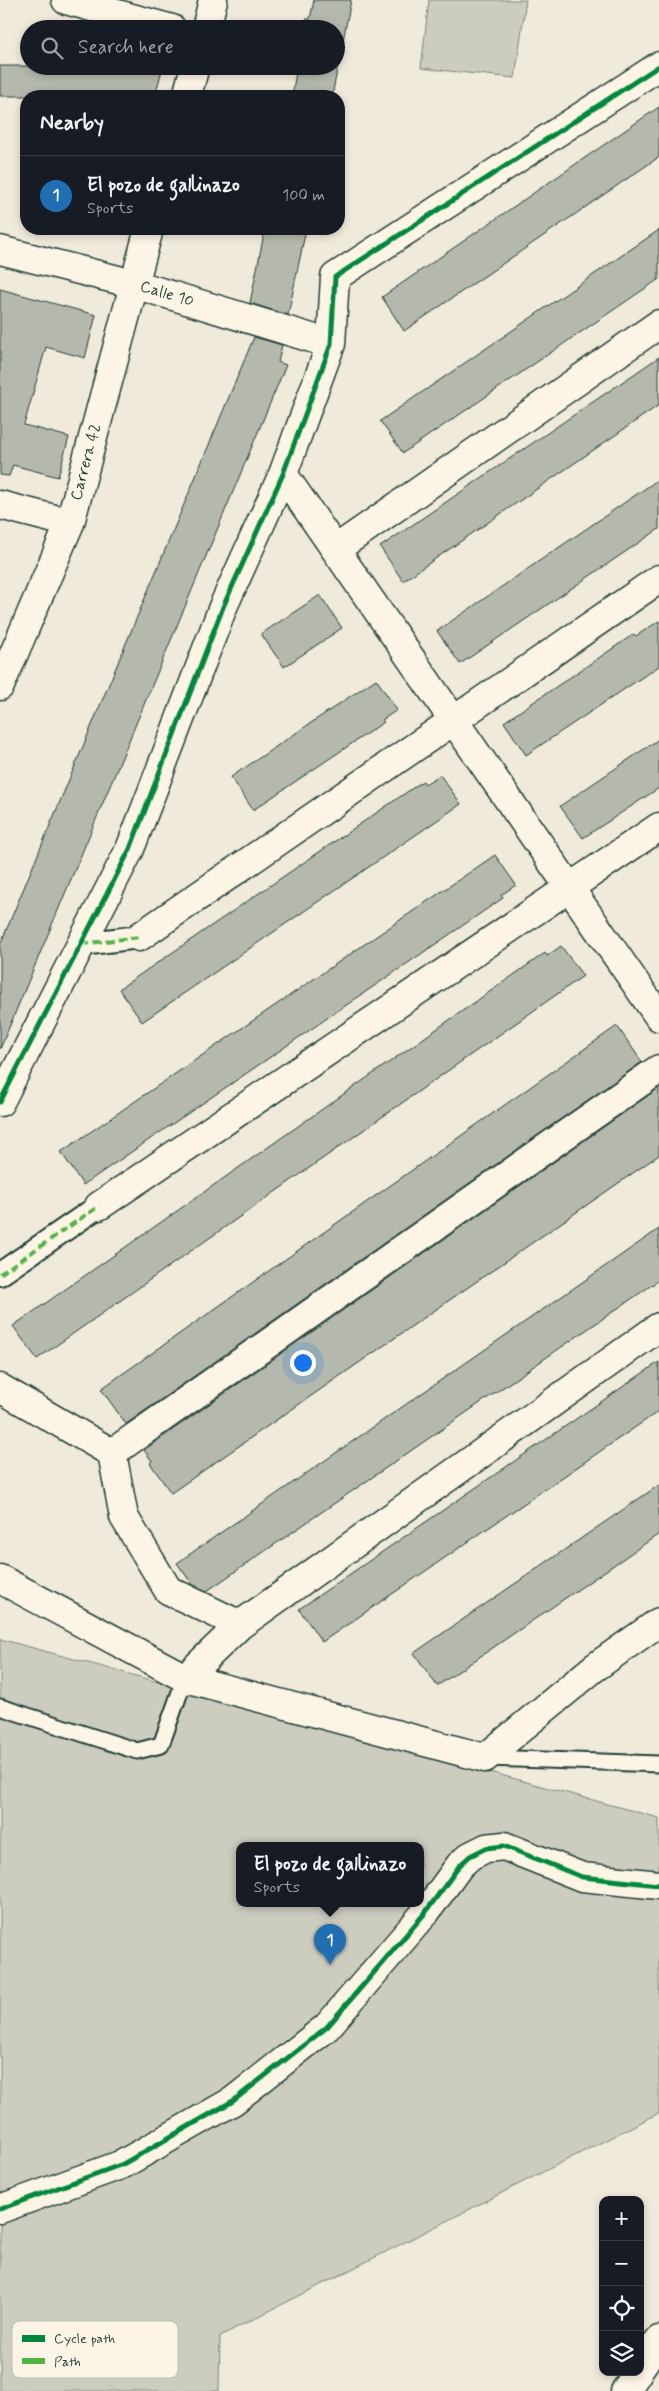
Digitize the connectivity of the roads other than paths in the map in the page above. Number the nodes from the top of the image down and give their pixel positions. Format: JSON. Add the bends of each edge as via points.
{"nodes":[{"id":1,"x":66,"y":0,"type":"edge"},
{"id":2,"x":213,"y":0,"type":"edge"},
{"id":3,"x":139,"y":20,"type":"edge"},
{"id":4,"x":208,"y":20,"type":"edge"},
{"id":5,"x":659,"y":66,"type":"edge"},
{"id":6,"x":193,"y":75,"type":"edge"},
{"id":7,"x":189,"y":90,"type":"edge"},
{"id":8,"x":147,"y":235,"type":"edge"},
{"id":9,"x":0,"y":250,"type":"edge"},
{"id":10,"x":134,"y":284,"type":"junction"},
{"id":11,"x":659,"y":324,"type":"edge"},
{"id":12,"x":332,"y":344,"type":"junction"},
{"id":13,"x":283,"y":474,"type":"junction"},
{"id":14,"x":0,"y":505,"type":"edge"},
{"id":15,"x":70,"y":523,"type":"junction"},
{"id":16,"x":336,"y":549,"type":"junction"},
{"id":17,"x":659,"y":579,"type":"edge"},
{"id":18,"x":0,"y":686,"type":"edge"},
{"id":19,"x":454,"y":720,"type":"junction"},
{"id":20,"x":659,"y":827,"type":"edge"},
{"id":21,"x":570,"y":888,"type":"junction"},
{"id":22,"x":139,"y":937,"type":"joint"},
{"id":23,"x":82,"y":944,"type":"junction"},
{"id":24,"x":659,"y":1017,"type":"edge"},
{"id":25,"x":659,"y":1069,"type":"edge"},
{"id":26,"x":0,"y":1102,"type":"edge"},
{"id":27,"x":99,"y":1206,"type":"joint"},
{"id":28,"x":0,"y":1274,"type":"edge"},
{"id":29,"x":659,"y":1327,"type":"edge"},
{"id":30,"x":0,"y":1388,"type":"edge"},
{"id":31,"x":112,"y":1453,"type":"junction"},
{"id":32,"x":0,"y":1579,"type":"edge"},
{"id":33,"x":659,"y":1622,"type":"edge"},
{"id":34,"x":240,"y":1625,"type":"junction"},
{"id":35,"x":185,"y":1678,"type":"junction"},
{"id":36,"x":0,"y":1706,"type":"edge"},
{"id":37,"x":485,"y":1758,"type":"junction"},
{"id":38,"x":659,"y":1764,"type":"edge"},
{"id":39,"x":659,"y":1885,"type":"edge"},
{"id":40,"x":0,"y":2209,"type":"edge"},
{"id":41,"x":659,"y":2340,"type":"edge"},
{"id":42,"x":644,"y":2362,"type":"edge"},
{"id":43,"x":635,"y":2376,"type":"edge"},
{"id":44,"x":625,"y":2391,"type":"edge"}],
"edges":[{"from":1,"to":3,"type":"street"},
{"from":2,"to":4,"type":"street"},
{"from":5,"to":12,"type":"street","via":[[335,277]]},
{"from":6,"to":7,"type":"street"},
{"from":8,"to":10,"type":"street","name":"Carrera 42"},
{"from":9,"to":10,"type":"street","name":"Calle 10"},
{"from":10,"to":12,"type":"street","name":"Calle 10"},
{"from":10,"to":15,"type":"street","name":"Carrera 42"},
{"from":11,"to":16,"type":"street"},
{"from":12,"to":13,"type":"street"},
{"from":13,"to":16,"type":"street"},
{"from":13,"to":23,"type":"street","via":[[223,607],[130,849]]},
{"from":14,"to":15,"type":"street"},
{"from":15,"to":18,"type":"street","name":"Carrera 42"},
{"from":16,"to":19,"type":"street"},
{"from":17,"to":19,"type":"street"},
{"from":19,"to":21,"type":"street"},
{"from":19,"to":22,"type":"street"},
{"from":20,"to":21,"type":"street"},
{"from":21,"to":24,"type":"street"},
{"from":21,"to":27,"type":"street"},
{"from":22,"to":23,"type":"street"},
{"from":23,"to":26,"type":"street"},
{"from":25,"to":31,"type":"street"},
{"from":27,"to":28,"type":"street"},
{"from":29,"to":34,"type":"street"},
{"from":30,"to":31,"type":"street"},
{"from":31,"to":34,"type":"street","via":[[124,1517],[168,1590]]},
{"from":32,"to":35,"type":"street"},
{"from":33,"to":37,"type":"street","via":[[594,1668]]},
{"from":34,"to":35,"type":"street"},
{"from":35,"to":36,"type":"lane","via":[[161,1745],[137,1751]]},
{"from":35,"to":37,"type":"street"},
{"from":37,"to":38,"type":"lane"},
{"from":39,"to":40,"type":"street","via":[[582,1876],[504,1846],[486,1848],[460,1865],[425,1913],[327,2026],[232,2101],[123,2164]]},
{"from":41,"to":42,"type":"street"},
{"from":43,"to":44,"type":"street"}]}
